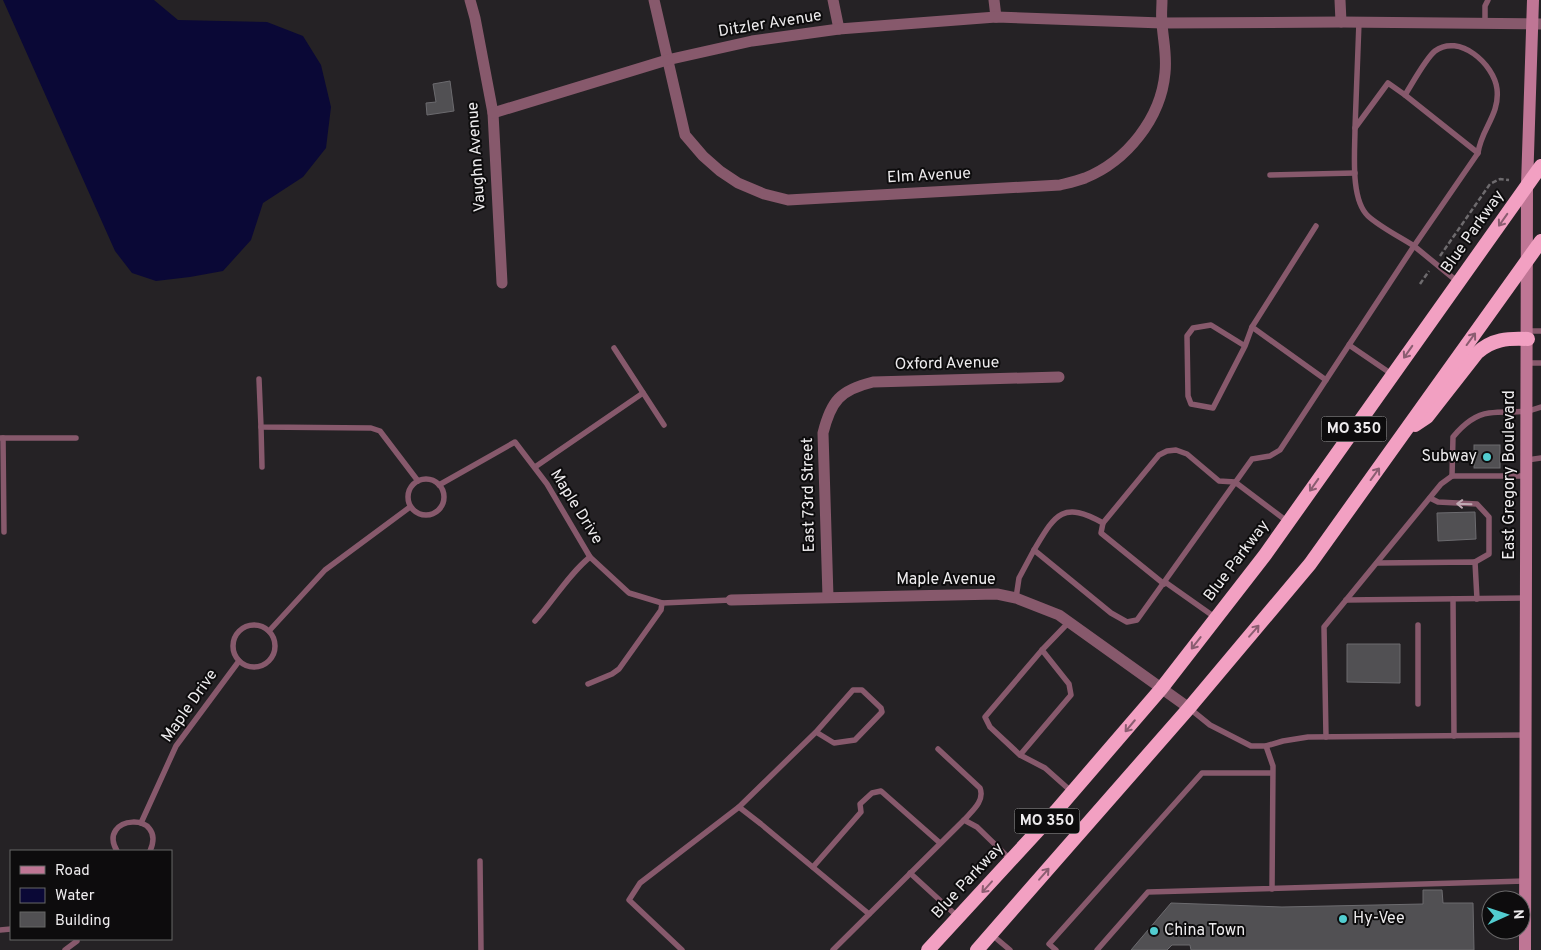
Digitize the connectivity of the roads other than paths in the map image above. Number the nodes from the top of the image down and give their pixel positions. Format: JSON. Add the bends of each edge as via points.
{"nodes":[{"id":1,"x":470,"y":0,"type":"edge"},
{"id":2,"x":654,"y":0,"type":"edge"},
{"id":3,"x":833,"y":0,"type":"edge"},
{"id":4,"x":994,"y":0,"type":"edge"},
{"id":5,"x":1162,"y":0,"type":"edge"},
{"id":6,"x":1340,"y":0,"type":"edge"},
{"id":7,"x":1488,"y":0,"type":"edge"},
{"id":8,"x":1532,"y":0,"type":"edge"},
{"id":9,"x":996,"y":17,"type":"junction"},
{"id":10,"x":1341,"y":22,"type":"junction"},
{"id":11,"x":1359,"y":22,"type":"junction"},
{"id":12,"x":1162,"y":23,"type":"junction"},
{"id":13,"x":1486,"y":24,"type":"junction"},
{"id":14,"x":1537,"y":24,"type":"edge"},
{"id":15,"x":839,"y":29,"type":"junction"},
{"id":16,"x":667,"y":60,"type":"junction"},
{"id":17,"x":1404,"y":95,"type":"junction"},
{"id":18,"x":493,"y":113,"type":"junction"},
{"id":19,"x":1355,"y":128,"type":"junction"},
{"id":20,"x":1478,"y":153,"type":"junction"},
{"id":21,"x":1541,"y":166,"type":"edge"},
{"id":22,"x":1355,"y":173,"type":"junction"},
{"id":23,"x":1270,"y":175,"type":"dead end"},
{"id":24,"x":1527,"y":185,"type":"junction"},
{"id":25,"x":1316,"y":226,"type":"dead end"},
{"id":26,"x":1541,"y":241,"type":"edge"},
{"id":27,"x":1414,"y":246,"type":"junction"},
{"id":28,"x":1528,"y":259,"type":"junction"},
{"id":29,"x":1458,"y":282,"type":"junction"},
{"id":30,"x":502,"y":283,"type":"dead end"},
{"id":31,"x":1252,"y":327,"type":"junction"},
{"id":32,"x":1541,"y":331,"type":"edge"},
{"id":33,"x":1528,"y":335,"type":"junction"},
{"id":34,"x":1349,"y":345,"type":"junction"},
{"id":35,"x":1245,"y":346,"type":"junction"},
{"id":36,"x":614,"y":348,"type":"dead end"},
{"id":37,"x":1527,"y":363,"type":"junction"},
{"id":38,"x":1541,"y":363,"type":"edge"},
{"id":39,"x":1392,"y":375,"type":"junction"},
{"id":40,"x":1059,"y":377,"type":"dead end"},
{"id":41,"x":259,"y":379,"type":"dead end"},
{"id":42,"x":1326,"y":380,"type":"junction"},
{"id":43,"x":642,"y":393,"type":"junction"},
{"id":44,"x":840,"y":397,"type":"joint"},
{"id":45,"x":1541,"y":408,"type":"edge"},
{"id":46,"x":1527,"y":412,"type":"junction"},
{"id":47,"x":664,"y":425,"type":"dead end"},
{"id":48,"x":261,"y":427,"type":"junction"},
{"id":49,"x":1403,"y":435,"type":"junction"},
{"id":50,"x":2,"y":438,"type":"edge"},
{"id":51,"x":76,"y":438,"type":"dead end"},
{"id":52,"x":1541,"y":458,"type":"edge"},
{"id":53,"x":1527,"y":460,"type":"junction"},
{"id":54,"x":535,"y":467,"type":"junction"},
{"id":55,"x":262,"y":468,"type":"dead end"},
{"id":56,"x":1452,"y":476,"type":"junction"},
{"id":57,"x":1526,"y":476,"type":"junction"},
{"id":58,"x":418,"y":481,"type":"junction"},
{"id":59,"x":1235,"y":482,"type":"junction"},
{"id":60,"x":439,"y":486,"type":"junction"},
{"id":61,"x":1430,"y":498,"type":"junction"},
{"id":62,"x":410,"y":507,"type":"junction"},
{"id":63,"x":1288,"y":522,"type":"junction"},
{"id":64,"x":1103,"y":523,"type":"junction"},
{"id":65,"x":4,"y":532,"type":"dead end"},
{"id":66,"x":1034,"y":550,"type":"junction"},
{"id":67,"x":590,"y":557,"type":"junction"},
{"id":68,"x":1376,"y":562,"type":"junction"},
{"id":69,"x":1476,"y":562,"type":"junction"},
{"id":70,"x":1164,"y":583,"type":"junction"},
{"id":71,"x":828,"y":597,"type":"junction"},
{"id":72,"x":1016,"y":598,"type":"junction"},
{"id":73,"x":1526,"y":598,"type":"junction"},
{"id":74,"x":1453,"y":599,"type":"junction"},
{"id":75,"x":1477,"y":599,"type":"junction"},
{"id":76,"x":731,"y":600,"type":"joint"},
{"id":77,"x":1346,"y":600,"type":"junction"},
{"id":78,"x":662,"y":602,"type":"junction"},
{"id":79,"x":1216,"y":618,"type":"junction"},
{"id":80,"x":535,"y":621,"type":"dead end"},
{"id":81,"x":1069,"y":622,"type":"junction"},
{"id":82,"x":1418,"y":625,"type":"dead end"},
{"id":83,"x":269,"y":631,"type":"junction"},
{"id":84,"x":1042,"y":650,"type":"junction"},
{"id":85,"x":239,"y":661,"type":"junction"},
{"id":86,"x":588,"y":684,"type":"dead end"},
{"id":87,"x":1161,"y":689,"type":"junction"},
{"id":88,"x":1418,"y":704,"type":"dead end"},
{"id":89,"x":1188,"y":708,"type":"junction"},
{"id":90,"x":816,"y":732,"type":"junction"},
{"id":91,"x":1525,"y":735,"type":"junction"},
{"id":92,"x":1454,"y":736,"type":"junction"},
{"id":93,"x":1326,"y":737,"type":"junction"},
{"id":94,"x":1266,"y":746,"type":"junction"},
{"id":95,"x":938,"y":749,"type":"dead end"},
{"id":96,"x":1020,"y":755,"type":"junction"},
{"id":97,"x":1272,"y":773,"type":"junction"},
{"id":98,"x":1072,"y":792,"type":"junction"},
{"id":99,"x":739,"y":807,"type":"junction"},
{"id":100,"x":964,"y":820,"type":"junction"},
{"id":101,"x":141,"y":823,"type":"junction"},
{"id":102,"x":940,"y":843,"type":"junction"},
{"id":103,"x":116,"y":850,"type":"edge"},
{"id":104,"x":150,"y":850,"type":"edge"},
{"id":105,"x":480,"y":861,"type":"dead end"},
{"id":106,"x":1011,"y":861,"type":"junction"},
{"id":107,"x":813,"y":867,"type":"junction"},
{"id":108,"x":910,"y":873,"type":"junction"},
{"id":109,"x":1525,"y":881,"type":"junction"},
{"id":110,"x":1272,"y":888,"type":"junction"},
{"id":111,"x":869,"y":914,"type":"junction"},
{"id":112,"x":959,"y":917,"type":"junction"},
{"id":113,"x":991,"y":934,"type":"junction"},
{"id":114,"x":76,"y":940,"type":"edge"},
{"id":115,"x":64,"y":950,"type":"edge"},
{"id":116,"x":481,"y":950,"type":"edge"},
{"id":117,"x":682,"y":950,"type":"edge"},
{"id":118,"x":833,"y":950,"type":"edge"},
{"id":119,"x":928,"y":950,"type":"edge"},
{"id":120,"x":977,"y":950,"type":"edge"},
{"id":121,"x":1010,"y":950,"type":"edge"},
{"id":122,"x":1056,"y":950,"type":"edge"},
{"id":123,"x":1097,"y":950,"type":"edge"},
{"id":124,"x":1525,"y":950,"type":"edge"}],
"edges":[{"from":1,"to":18,"type":"street","name":"Vaughn Avenue"},
{"from":2,"to":16,"type":"street","name":"Elm Avenue"},
{"from":3,"to":15,"type":"street"},
{"from":4,"to":9,"type":"street"},
{"from":5,"to":12,"type":"street"},
{"from":6,"to":10,"type":"street"},
{"from":7,"to":13,"type":"lane"},
{"from":8,"to":14,"type":"main road","name":"East Gregory Boulevard"},
{"from":9,"to":12,"type":"street","name":"Ditzler Avenue"},
{"from":9,"to":15,"type":"street","name":"Ditzler Avenue"},
{"from":10,"to":11,"type":"street","name":"Ditzler Avenue"},
{"from":10,"to":12,"type":"street","name":"Ditzler Avenue"},
{"from":11,"to":13,"type":"street","name":"Ditzler Avenue"},
{"from":11,"to":19,"type":"lane"},
{"from":12,"to":16,"type":"street","name":"Elm Avenue","via":[[1166,47],[1165,74],[1159,101],[1147,125],[1130,147],[1110,164],[1086,178],[1060,185],[788,200],[764,194],[720,171],[685,135]]},
{"from":13,"to":14,"type":"street","name":"Ditzler Avenue"},
{"from":14,"to":24,"type":"main road","name":"East Gregory Boulevard"},
{"from":15,"to":16,"type":"street","name":"Ditzler Avenue","via":[[752,41]]},
{"from":16,"to":18,"type":"street","name":"Ditzler Avenue"},
{"from":17,"to":19,"type":"lane","via":[[1388,83]]},
{"from":17,"to":20,"type":"lane"},
{"from":17,"to":20,"type":"lane","via":[[1433,52],[1442,47],[1463,48],[1478,58],[1494,76],[1497,89],[1494,117],[1480,140]]},
{"from":18,"to":30,"type":"street","name":"Vaughn Avenue"},
{"from":19,"to":22,"type":"lane"},
{"from":20,"to":27,"type":"lane"},
{"from":21,"to":24,"type":"highway","name":"Blue Parkway","number":"MO 350"},
{"from":22,"to":23,"type":"lane"},
{"from":22,"to":27,"type":"lane","via":[[1359,202],[1367,215]]},
{"from":24,"to":28,"type":"main road","name":"East Gregory Boulevard"},
{"from":24,"to":29,"type":"highway","name":"Blue Parkway","number":"MO 350","one_way":true},
{"from":25,"to":31,"type":"lane"},
{"from":26,"to":28,"type":"highway","number":"MO 350"},
{"from":27,"to":29,"type":"lane"},
{"from":27,"to":34,"type":"lane"},
{"from":28,"to":33,"type":"main road","name":"East Gregory Boulevard"},
{"from":49,"to":28,"type":"highway","number":"MO 350","one_way":true},
{"from":29,"to":39,"type":"highway","name":"Blue Parkway","number":"MO 350","one_way":true},
{"from":31,"to":35,"type":"lane"},
{"from":31,"to":42,"type":"lane"},
{"from":32,"to":33,"type":"lane"},
{"from":33,"to":37,"type":"main road","name":"East Gregory Boulevard"},
{"from":33,"to":49,"type":"highway","via":[[1484,346],[1427,417]]},
{"from":34,"to":39,"type":"lane"},
{"from":34,"to":42,"type":"lane"},
{"from":35,"to":35,"type":"lane","via":[[1213,408],[1191,404],[1188,396],[1188,336],[1193,328],[1211,325]]},
{"from":36,"to":43,"type":"lane"},
{"from":37,"to":38,"type":"lane"},
{"from":37,"to":46,"type":"main road","name":"East Gregory Boulevard"},
{"from":39,"to":63,"type":"highway","name":"Blue Parkway","number":"MO 350","one_way":true},
{"from":40,"to":44,"type":"street","name":"Oxford Avenue","via":[[873,382],[857,386]]},
{"from":41,"to":48,"type":"lane"},
{"from":42,"to":59,"type":"lane","via":[[1280,450],[1252,460]]},
{"from":43,"to":47,"type":"lane"},
{"from":43,"to":54,"type":"lane"},
{"from":44,"to":71,"type":"street","name":"East 73rd Street","via":[[828,412],[823,433]]},
{"from":45,"to":46,"type":"lane"},
{"from":46,"to":53,"type":"main road","name":"East Gregory Boulevard"},
{"from":46,"to":56,"type":"lane","via":[[1487,413],[1464,424],[1453,437]]},
{"from":48,"to":55,"type":"lane"},
{"from":48,"to":58,"type":"lane","via":[[371,428],[380,431]]},
{"from":89,"to":49,"type":"highway","number":"MO 350","one_way":true,"via":[[1310,564]]},
{"from":50,"to":51,"type":"lane"},
{"from":50,"to":65,"type":"lane"},
{"from":52,"to":53,"type":"lane"},
{"from":53,"to":57,"type":"main road","name":"East Gregory Boulevard"},
{"from":54,"to":60,"type":"lane","name":"Maple Drive","via":[[515,442]]},
{"from":54,"to":67,"type":"lane","name":"Maple Drive"},
{"from":56,"to":57,"type":"lane"},
{"from":56,"to":61,"type":"lane"},
{"from":57,"to":73,"type":"main road","name":"East Gregory Boulevard"},
{"from":58,"to":60,"type":"lane","via":[[429,480]]},
{"from":58,"to":62,"type":"lane","via":[[408,495]]},
{"from":59,"to":63,"type":"lane"},
{"from":59,"to":64,"type":"lane","via":[[1219,481],[1187,454],[1167,450],[1158,454]]},
{"from":59,"to":70,"type":"lane"},
{"from":60,"to":62,"type":"lane","via":[[444,496],[441,508],[436,512],[425,516]]},
{"from":61,"to":68,"type":"lane"},
{"from":69,"to":61,"type":"lane","one_way":true,"via":[[1489,554],[1489,517],[1477,504],[1438,502]]},
{"from":62,"to":83,"type":"lane","via":[[325,570]]},
{"from":63,"to":79,"type":"highway","name":"Blue Parkway","number":"MO 350"},
{"from":64,"to":66,"type":"lane","via":[[1080,512],[1062,514],[1051,522]]},
{"from":64,"to":70,"type":"lane","via":[[1101,533]]},
{"from":66,"to":70,"type":"lane","via":[[1126,622],[1137,620]]},
{"from":66,"to":72,"type":"lane","via":[[1019,578]]},
{"from":67,"to":78,"type":"lane","name":"Maple Drive","via":[[628,593]]},
{"from":67,"to":80,"type":"lane","via":[[576,568]]},
{"from":68,"to":69,"type":"lane"},
{"from":68,"to":77,"type":"lane"},
{"from":69,"to":75,"type":"lane"},
{"from":70,"to":79,"type":"lane"},
{"from":71,"to":72,"type":"street","name":"Maple Avenue","via":[[997,594]]},
{"from":71,"to":76,"type":"street","name":"Maple Avenue"},
{"from":72,"to":81,"type":"street","name":"Maple Avenue"},
{"from":73,"to":75,"type":"lane"},
{"from":73,"to":91,"type":"main road","name":"East Gregory Boulevard"},
{"from":74,"to":75,"type":"lane"},
{"from":74,"to":77,"type":"lane"},
{"from":74,"to":92,"type":"lane"},
{"from":76,"to":78,"type":"lane","name":"Maple Drive"},
{"from":77,"to":93,"type":"lane","via":[[1324,627]]},
{"from":78,"to":86,"type":"lane","via":[[661,610],[620,669]]},
{"from":79,"to":87,"type":"highway","name":"Blue Parkway","number":"MO 350","one_way":true},
{"from":81,"to":84,"type":"lane"},
{"from":81,"to":87,"type":"street","name":"Maple Avenue"},
{"from":82,"to":88,"type":"lane"},
{"from":83,"to":85,"type":"lane","name":"Maple Drive","via":[[275,644],[266,663],[252,667]]},
{"from":83,"to":85,"type":"lane","name":"Maple Drive","via":[[251,625],[240,630],[233,642]]},
{"from":84,"to":96,"type":"lane","via":[[1069,684],[1071,696]]},
{"from":84,"to":96,"type":"lane","via":[[985,717],[990,727]]},
{"from":85,"to":101,"type":"lane","name":"Maple Drive","via":[[176,746]]},
{"from":87,"to":89,"type":"street","name":"Maple Avenue"},
{"from":87,"to":98,"type":"highway","name":"Blue Parkway","number":"MO 350","one_way":true},
{"from":89,"to":94,"type":"lane","via":[[1235,739],[1251,746]]},
{"from":113,"to":89,"type":"highway","number":"MO 350","one_way":true},
{"from":90,"to":90,"type":"lane","via":[[834,743],[855,740],[882,712],[881,708],[862,690],[853,690]]},
{"from":90,"to":99,"type":"lane"},
{"from":91,"to":92,"type":"lane"},
{"from":91,"to":109,"type":"main road","name":"East Gregory Boulevard"},
{"from":92,"to":93,"type":"lane"},
{"from":93,"to":94,"type":"lane","via":[[1308,737]]},
{"from":94,"to":97,"type":"lane"},
{"from":95,"to":100,"type":"lane","via":[[982,793],[981,800]]},
{"from":96,"to":98,"type":"lane","via":[[1045,768]]},
{"from":97,"to":110,"type":"lane"},
{"from":97,"to":122,"type":"lane","via":[[1202,773],[1049,944]]},
{"from":98,"to":106,"type":"highway","name":"Blue Parkway","number":"MO 350"},
{"from":99,"to":107,"type":"lane"},
{"from":99,"to":117,"type":"lane","via":[[640,883],[629,900]]},
{"from":100,"to":102,"type":"lane"},
{"from":100,"to":106,"type":"lane","via":[[978,827]]},
{"from":101,"to":103,"type":"lane","via":[[128,821],[117,828],[113,841]]},
{"from":101,"to":104,"type":"lane","via":[[151,832]]},
{"from":102,"to":107,"type":"lane","via":[[881,791],[872,793],[860,804],[861,812]]},
{"from":102,"to":108,"type":"lane"},
{"from":105,"to":116,"type":"lane"},
{"from":106,"to":112,"type":"highway","name":"Blue Parkway","number":"MO 350","one_way":true},
{"from":107,"to":111,"type":"lane"},
{"from":108,"to":111,"type":"lane"},
{"from":108,"to":112,"type":"lane"},
{"from":109,"to":110,"type":"lane"},
{"from":109,"to":124,"type":"main road","name":"East Gregory Boulevard"},
{"from":110,"to":123,"type":"lane","via":[[1148,892]]},
{"from":111,"to":118,"type":"lane"},
{"from":112,"to":119,"type":"highway","name":"Blue Parkway","number":"MO 350"},
{"from":113,"to":120,"type":"highway","number":"MO 350"},
{"from":113,"to":121,"type":"lane"},
{"from":114,"to":115,"type":"lane"}]}
